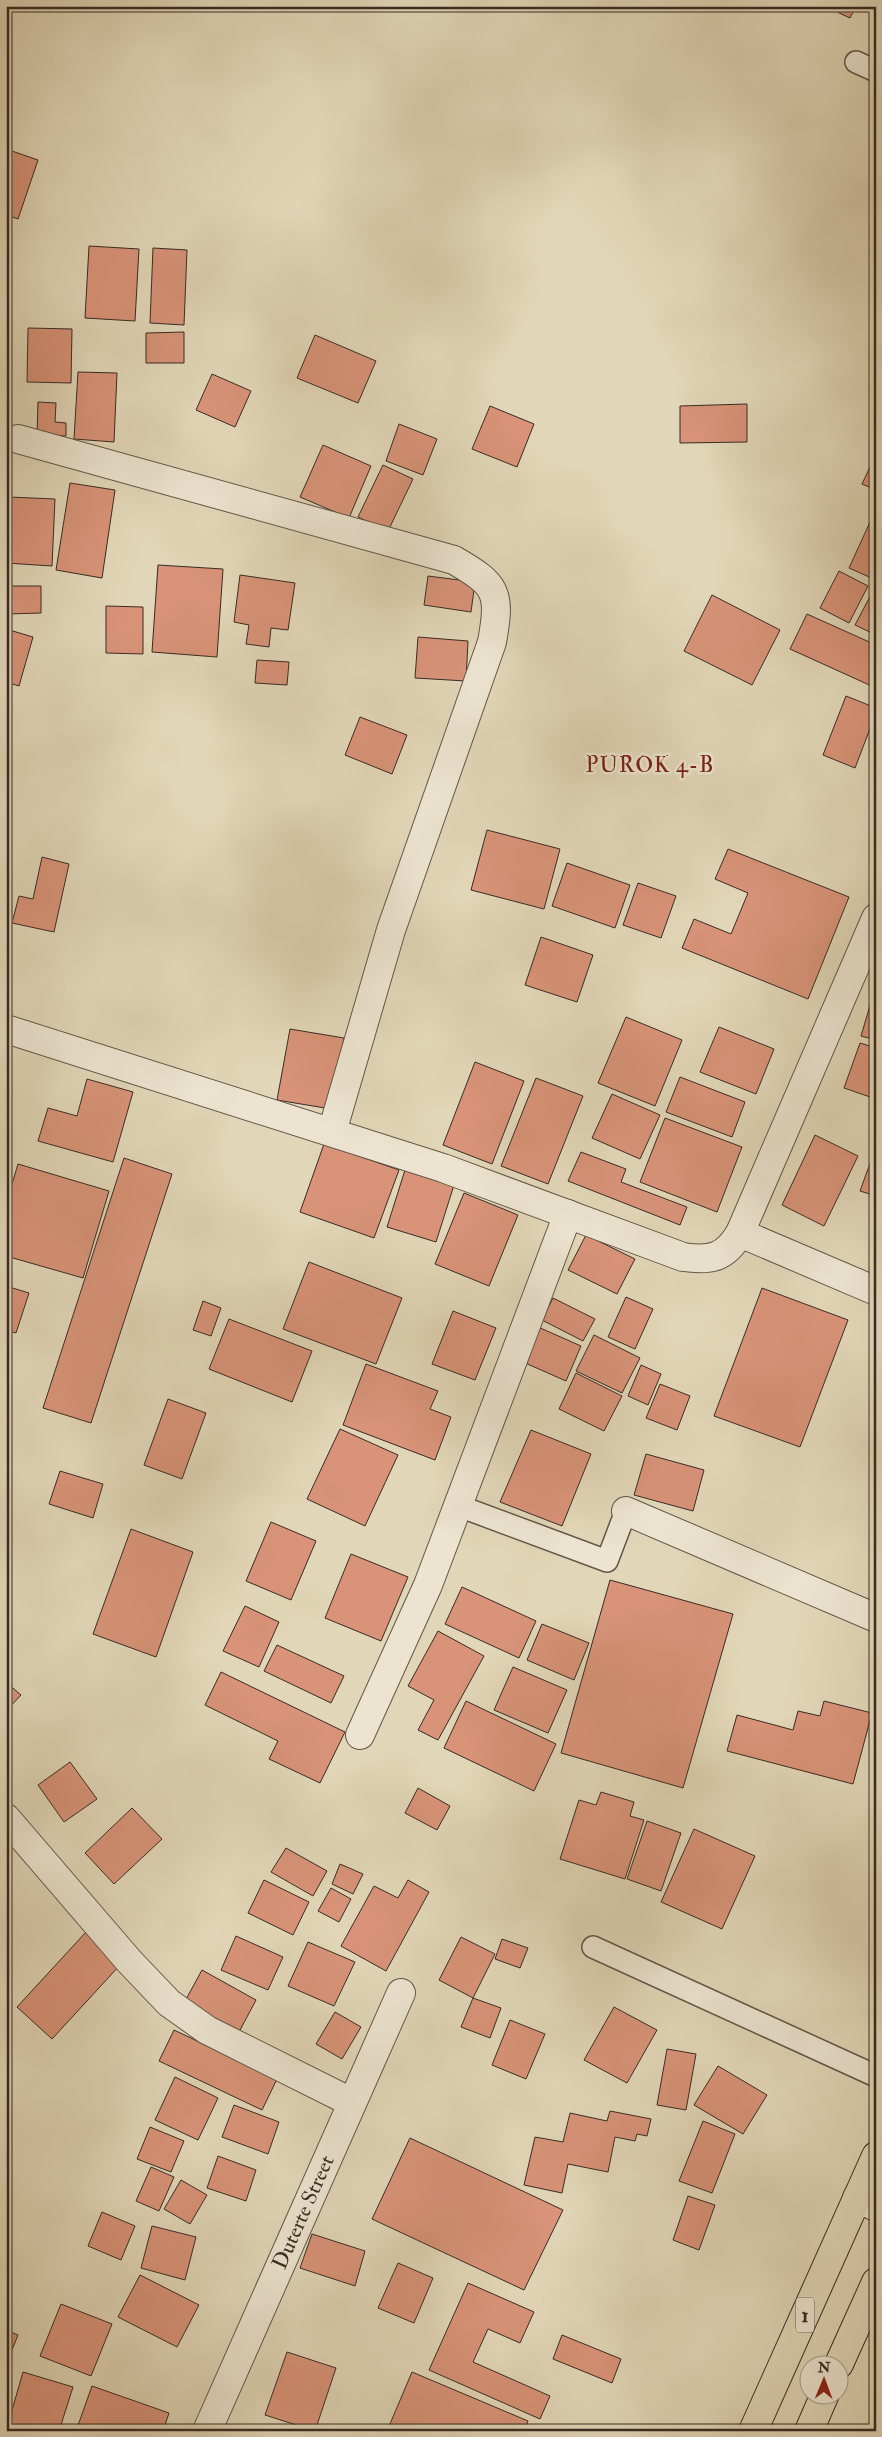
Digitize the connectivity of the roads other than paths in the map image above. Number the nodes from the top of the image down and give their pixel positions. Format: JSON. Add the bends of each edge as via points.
{"nodes":[{"id":1,"x":856,"y":62,"type":"dead end"},
{"id":2,"x":876,"y":71,"type":"edge"},
{"id":3,"x":18,"y":439,"type":"dead end"},
{"id":4,"x":876,"y":918,"type":"edge"},
{"id":5,"x":6,"y":1029,"type":"edge"},
{"id":6,"x":332,"y":1132,"type":"junction"},
{"id":7,"x":568,"y":1214,"type":"junction"},
{"id":8,"x":740,"y":1233,"type":"junction"},
{"id":9,"x":876,"y":1291,"type":"edge"},
{"id":10,"x":459,"y":1506,"type":"junction"},
{"id":11,"x":626,"y":1511,"type":"joint"},
{"id":12,"x":876,"y":1618,"type":"edge"},
{"id":13,"x":360,"y":1735,"type":"dead end"},
{"id":14,"x":6,"y":1818,"type":"edge"},
{"id":15,"x":593,"y":1947,"type":"dead end"},
{"id":16,"x":401,"y":1993,"type":"dead end"},
{"id":17,"x":876,"y":2076,"type":"edge"},
{"id":18,"x":351,"y":2102,"type":"junction"},
{"id":19,"x":876,"y":2156,"type":"edge"},
{"id":20,"x":866,"y":2202,"type":"edge"},
{"id":21,"x":876,"y":2282,"type":"edge"},
{"id":22,"x":844,"y":2354,"type":"edge"},
{"id":23,"x":821,"y":2404,"type":"edge"},
{"id":24,"x":207,"y":2431,"type":"edge"},
{"id":25,"x":753,"y":2431,"type":"edge"},
{"id":26,"x":809,"y":2431,"type":"edge"}],
"edges":[{"from":1,"to":2,"type":"lane"},
{"from":3,"to":6,"type":"street","via":[[454,560],[482,576],[494,592],[496,616],[492,642],[392,930]]},
{"from":4,"to":8,"type":"street"},
{"from":5,"to":6,"type":"street"},
{"from":6,"to":7,"type":"street"},
{"from":7,"to":8,"type":"street","via":[[682,1257],[700,1259],[717,1256],[731,1248]]},
{"from":7,"to":10,"type":"street"},
{"from":8,"to":9,"type":"street"},
{"from":10,"to":11,"type":"lane","via":[[606,1561]]},
{"from":10,"to":13,"type":"street","via":[[401,1648]]},
{"from":11,"to":12,"type":"street"},
{"from":14,"to":18,"type":"street","via":[[169,2003],[208,2030]]},
{"from":15,"to":17,"type":"lane"},
{"from":16,"to":18,"type":"street","name":"Duterte Street"},
{"from":18,"to":24,"type":"street","name":"Duterte Street"},
{"from":19,"to":20,"type":"highway","number":"1"},
{"from":20,"to":25,"type":"highway","number":"1"},
{"from":21,"to":22,"type":"highway"},
{"from":23,"to":26,"type":"highway"}]}
